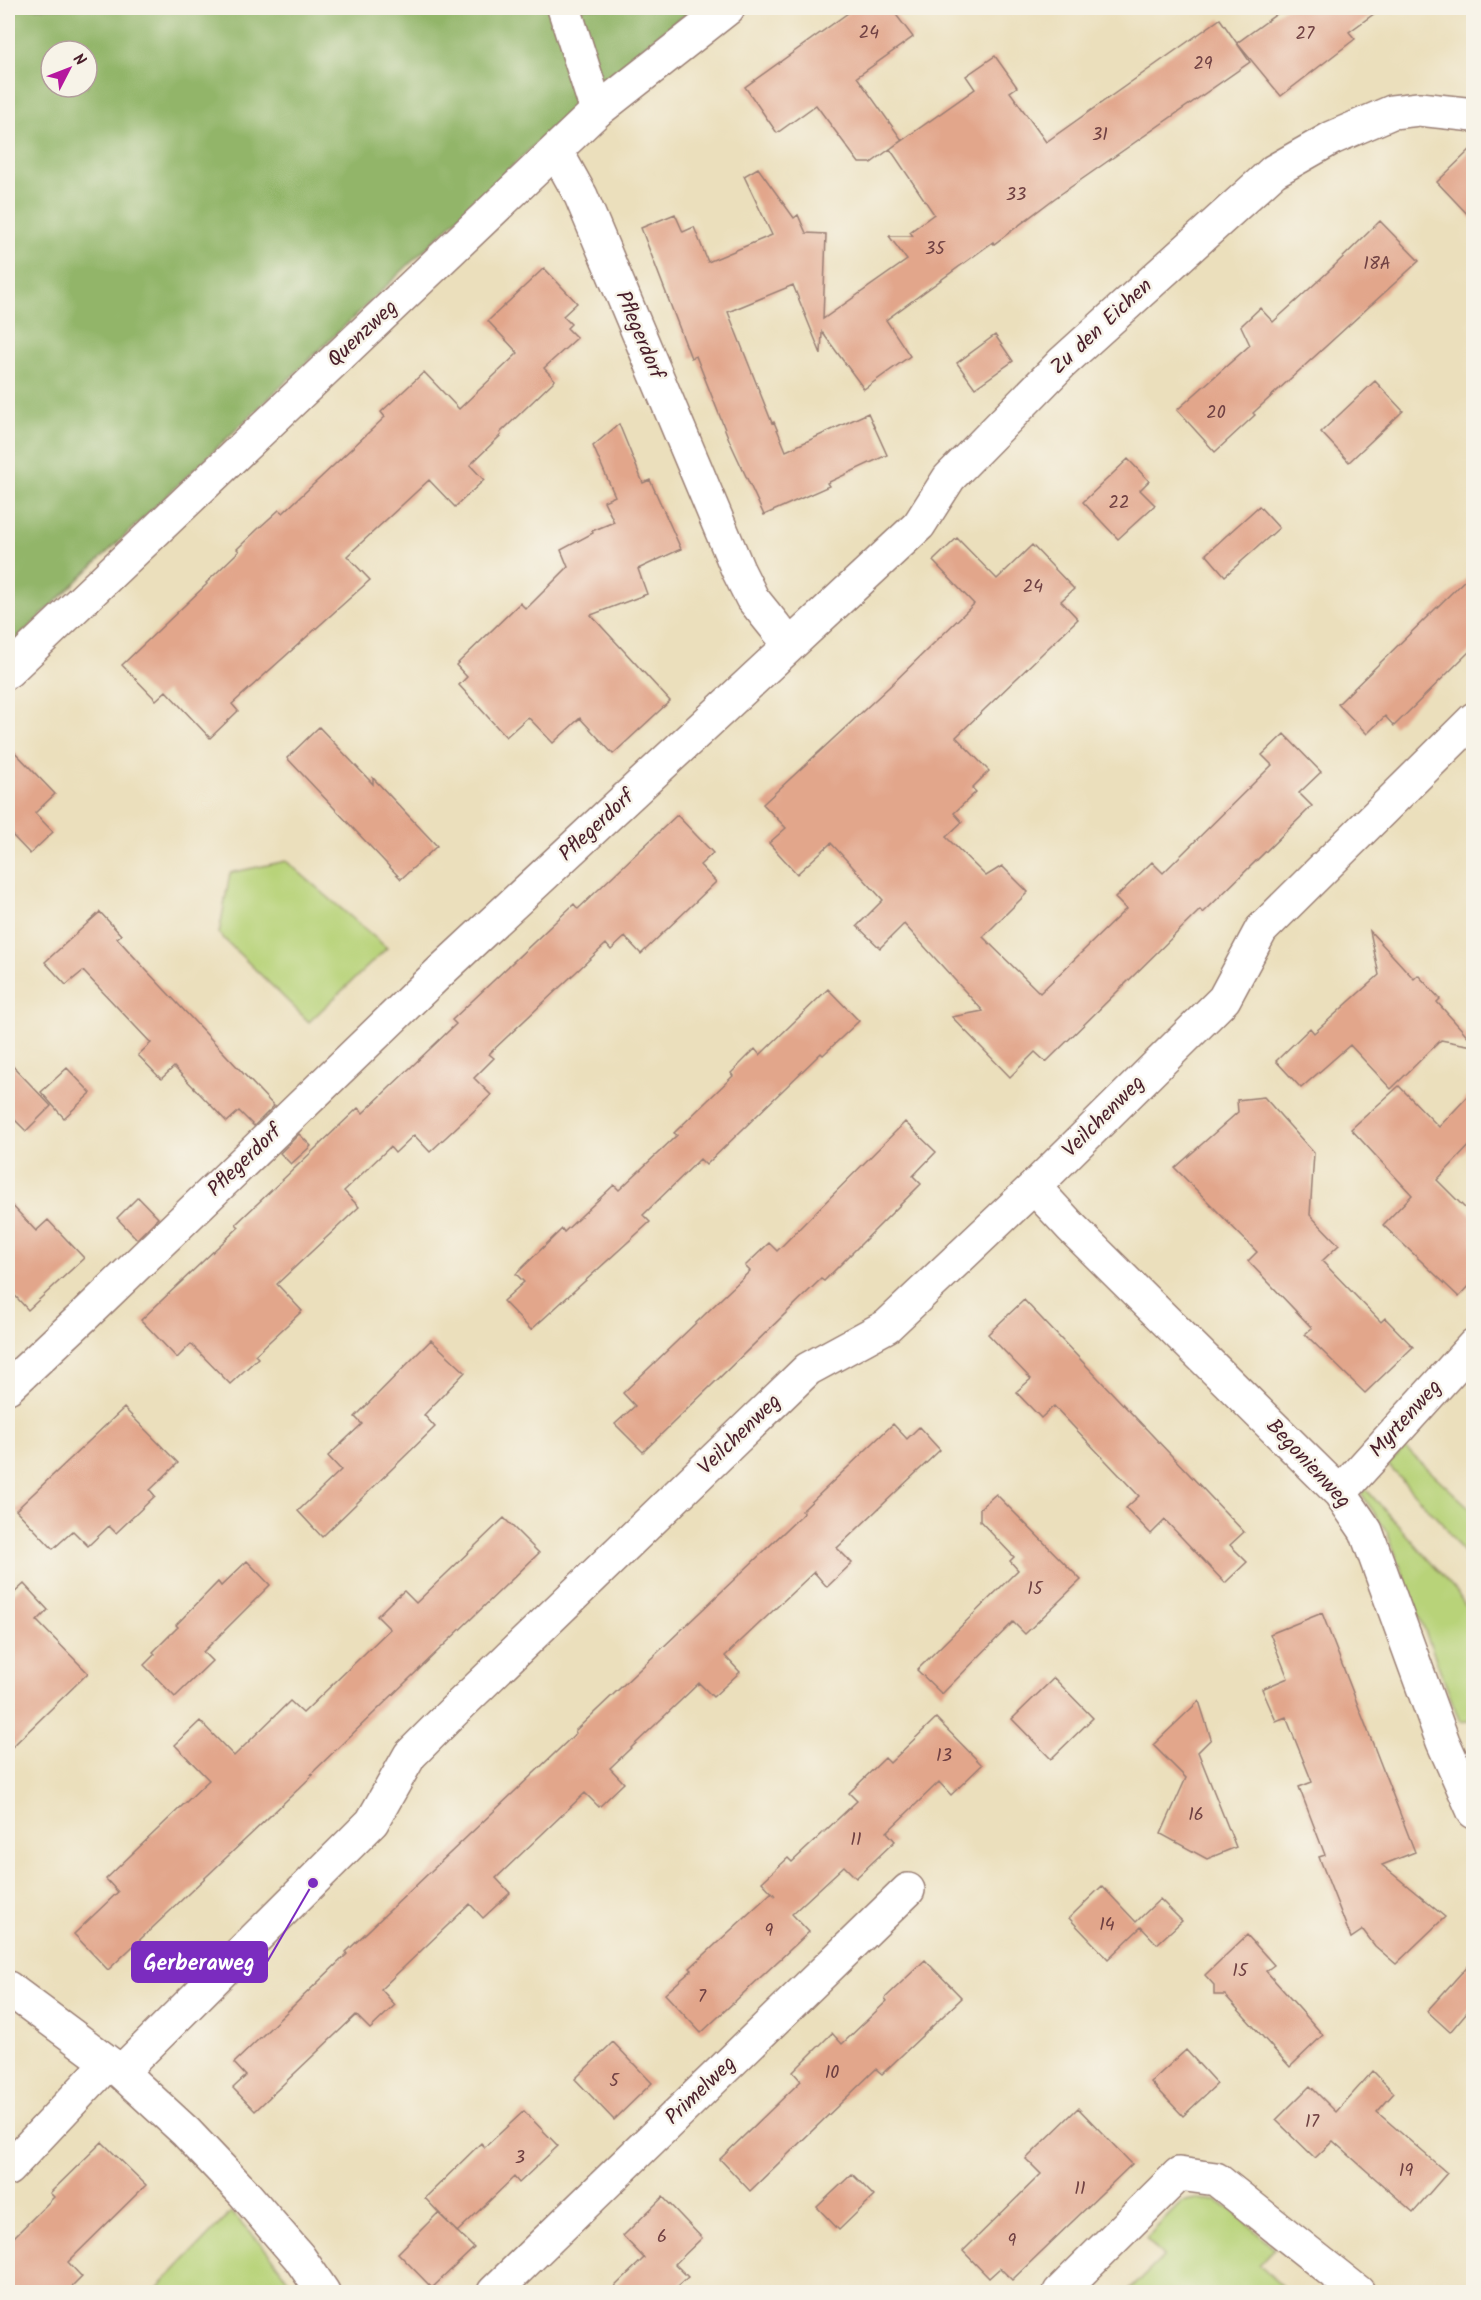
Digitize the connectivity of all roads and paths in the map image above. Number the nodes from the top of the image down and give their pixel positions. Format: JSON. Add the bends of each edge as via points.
{"nodes":[{"id":1,"x":564,"y":8,"type":"edge"},
{"id":2,"x":728,"y":8,"type":"edge"},
{"id":3,"x":597,"y":111,"type":"junction"},
{"id":4,"x":1473,"y":115,"type":"edge"},
{"id":5,"x":556,"y":151,"type":"junction"},
{"id":6,"x":790,"y":645,"type":"junction"},
{"id":7,"x":8,"y":671,"type":"edge"},
{"id":8,"x":1473,"y":719,"type":"edge"},
{"id":9,"x":1034,"y":1187,"type":"junction"},
{"id":10,"x":1473,"y":1345,"type":"edge"},
{"id":11,"x":8,"y":1387,"type":"edge"},
{"id":12,"x":1340,"y":1493,"type":"junction"},
{"id":13,"x":1473,"y":1812,"type":"edge"},
{"id":14,"x":908,"y":1890,"type":"dead end"},
{"id":15,"x":8,"y":1988,"type":"edge"},
{"id":16,"x":114,"y":2068,"type":"junction"},
{"id":17,"x":8,"y":2169,"type":"edge"},
{"id":18,"x":323,"y":2292,"type":"edge"},
{"id":19,"x":494,"y":2292,"type":"edge"},
{"id":20,"x":1060,"y":2292,"type":"edge"},
{"id":21,"x":1358,"y":2292,"type":"edge"}],
"edges":[{"from":1,"to":3,"type":"street"},
{"from":2,"to":3,"type":"street","name":"Quenzweg"},
{"from":3,"to":5,"type":"street","name":"Quenzweg"},
{"from":4,"to":6,"type":"street","name":"Zu den Eichen","via":[[1419,109],[1392,112],[1332,138],[1274,171],[1062,363],[949,478],[920,525]]},
{"from":5,"to":6,"type":"street","name":"Pflegerdorf","via":[[581,196],[738,570],[753,598]]},
{"from":5,"to":7,"type":"street","name":"Quenzweg"},
{"from":6,"to":11,"type":"street","name":"Pflegerdorf","via":[[451,962]]},
{"from":8,"to":9,"type":"street","name":"Veilchenweg","via":[[1261,930],[1224,999]]},
{"from":9,"to":12,"type":"street","name":"Begonienweg"},
{"from":9,"to":16,"type":"street","name":"Veilchenweg","via":[[887,1326],[808,1369],[410,1755],[372,1822]]},
{"from":10,"to":12,"type":"street","name":"Myrtenweg"},
{"from":12,"to":13,"type":"street","name":"Begonienweg","via":[[1366,1531],[1443,1742]]},
{"from":14,"to":19,"type":"street","name":"Primelweg"},
{"from":15,"to":16,"type":"street"},
{"from":16,"to":17,"type":"street","name":"Veilchenweg"},
{"from":16,"to":18,"type":"street","via":[[186,2132],[243,2192],[299,2257]]},
{"from":20,"to":21,"type":"street","via":[[1179,2174],[1216,2179]]}]}
